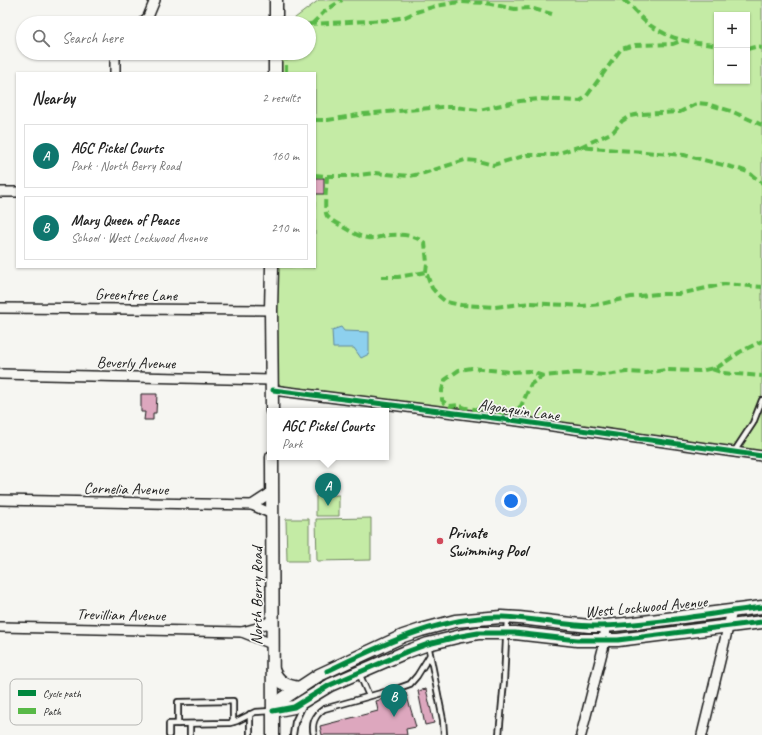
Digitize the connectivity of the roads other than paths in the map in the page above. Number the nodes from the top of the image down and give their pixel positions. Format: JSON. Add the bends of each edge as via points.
{"nodes":[{"id":1,"x":155,"y":0,"type":"edge"},
{"id":2,"x":276,"y":0,"type":"edge"},
{"id":3,"x":148,"y":16,"type":"edge"},
{"id":4,"x":276,"y":16,"type":"edge"},
{"id":5,"x":115,"y":60,"type":"edge"},
{"id":6,"x":275,"y":60,"type":"edge"},
{"id":7,"x":115,"y":72,"type":"edge"},
{"id":8,"x":275,"y":72,"type":"edge"},
{"id":9,"x":0,"y":192,"type":"edge"},
{"id":10,"x":16,"y":192,"type":"edge"},
{"id":11,"x":272,"y":268,"type":"edge"},
{"id":12,"x":0,"y":308,"type":"edge"},
{"id":13,"x":271,"y":310,"type":"junction"},
{"id":14,"x":0,"y":374,"type":"edge"},
{"id":15,"x":272,"y":385,"type":"junction"},
{"id":16,"x":762,"y":400,"type":"edge"},
{"id":17,"x":272,"y":408,"type":"edge"},
{"id":18,"x":734,"y":452,"type":"junction"},
{"id":19,"x":762,"y":456,"type":"edge"},
{"id":20,"x":272,"y":460,"type":"edge"},
{"id":21,"x":272,"y":492,"type":"junction"},
{"id":22,"x":0,"y":500,"type":"edge"},
{"id":23,"x":252,"y":505,"type":"junction"},
{"id":24,"x":272,"y":514,"type":"junction"},
{"id":25,"x":762,"y":607,"type":"edge"},
{"id":26,"x":732,"y":611,"type":"junction"},
{"id":27,"x":507,"y":618,"type":"junction"},
{"id":28,"x":272,"y":620,"type":"junction"},
{"id":29,"x":762,"y":622,"type":"edge"},
{"id":30,"x":605,"y":626,"type":"junction"},
{"id":31,"x":728,"y":626,"type":"junction"},
{"id":32,"x":0,"y":627,"type":"edge"},
{"id":33,"x":424,"y":629,"type":"junction"},
{"id":34,"x":242,"y":632,"type":"junction"},
{"id":35,"x":506,"y":633,"type":"junction"},
{"id":36,"x":605,"y":640,"type":"junction"},
{"id":37,"x":272,"y":644,"type":"junction"},
{"id":38,"x":429,"y":649,"type":"junction"},
{"id":39,"x":354,"y":658,"type":"junction"},
{"id":40,"x":273,"y":670,"type":"junction"},
{"id":41,"x":359,"y":673,"type":"junction"},
{"id":42,"x":298,"y":688,"type":"junction"},
{"id":43,"x":369,"y":696,"type":"junction"},
{"id":44,"x":305,"y":701,"type":"junction"},
{"id":45,"x":273,"y":711,"type":"junction"},
{"id":46,"x":250,"y":714,"type":"junction"},
{"id":47,"x":233,"y":722,"type":"junction"},
{"id":48,"x":178,"y":724,"type":"junction"},
{"id":49,"x":190,"y":724,"type":"junction"},
{"id":50,"x":293,"y":733,"type":"edge"},
{"id":51,"x":169,"y":735,"type":"edge"},
{"id":52,"x":190,"y":735,"type":"edge"},
{"id":53,"x":250,"y":735,"type":"edge"},
{"id":54,"x":273,"y":735,"type":"edge"},
{"id":55,"x":314,"y":735,"type":"edge"},
{"id":56,"x":444,"y":735,"type":"edge"},
{"id":57,"x":499,"y":735,"type":"edge"},
{"id":58,"x":581,"y":735,"type":"edge"},
{"id":59,"x":702,"y":735,"type":"edge"}],
"edges":[{"from":1,"to":3,"type":"street"},
{"from":2,"to":4,"type":"main road"},
{"from":5,"to":7,"type":"street"},
{"from":6,"to":8,"type":"main road"},
{"from":9,"to":10,"type":"street"},
{"from":11,"to":13,"type":"main road"},
{"from":12,"to":13,"type":"street","name":"Greentree Lane"},
{"from":13,"to":15,"type":"main road"},
{"from":14,"to":15,"type":"street","name":"Beverly Avenue"},
{"from":15,"to":17,"type":"main road"},
{"from":15,"to":18,"type":"street","name":"Algonquin Lane"},
{"from":16,"to":18,"type":"lane","via":[[753,423]]},
{"from":18,"to":19,"type":"street","name":"Algonquin Lane"},
{"from":20,"to":21,"type":"main road","name":"North Berry Road"},
{"from":21,"to":23,"type":"street"},
{"from":21,"to":24,"type":"main road","name":"North Berry Road"},
{"from":22,"to":23,"type":"street","name":"Cornelia Avenue"},
{"from":23,"to":24,"type":"street","name":"Cornelia Avenue"},
{"from":24,"to":28,"type":"main road","name":"North Berry Road"},
{"from":25,"to":26,"type":"main road","name":"West Lockwood Avenue"},
{"from":26,"to":30,"type":"main road","name":"West Lockwood Avenue"},
{"from":26,"to":31,"type":"street"},
{"from":27,"to":30,"type":"main road","name":"West Lockwood Avenue"},
{"from":27,"to":33,"type":"main road","name":"West Lockwood Avenue","via":[[455,621]]},
{"from":27,"to":35,"type":"lane"},
{"from":28,"to":34,"type":"street","name":"Trevillian Avenue"},
{"from":28,"to":37,"type":"main road","name":"North Berry Road"},
{"from":29,"to":31,"type":"main road","name":"West Lockwood Avenue"},
{"from":30,"to":36,"type":"street"},
{"from":31,"to":36,"type":"main road","name":"West Lockwood Avenue"},
{"from":31,"to":59,"type":"street"},
{"from":32,"to":34,"type":"street","name":"Trevillian Avenue"},
{"from":33,"to":38,"type":"main road"},
{"from":33,"to":39,"type":"main road","name":"West Lockwood Avenue"},
{"from":34,"to":37,"type":"street","name":"Trevillian Avenue"},
{"from":35,"to":36,"type":"main road","name":"West Lockwood Avenue"},
{"from":35,"to":38,"type":"main road","name":"West Lockwood Avenue","via":[[472,634]]},
{"from":35,"to":57,"type":"lane"},
{"from":36,"to":58,"type":"street"},
{"from":37,"to":40,"type":"main road","name":"North Berry Road"},
{"from":38,"to":41,"type":"main road","name":"West Lockwood Avenue","via":[[406,652]]},
{"from":38,"to":43,"type":"lane","via":[[410,684]]},
{"from":38,"to":56,"type":"lane"},
{"from":39,"to":41,"type":"main road"},
{"from":39,"to":42,"type":"main road","name":"West Lockwood Avenue"},
{"from":40,"to":42,"type":"main road","via":[[282,683]]},
{"from":40,"to":45,"type":"main road","name":"North Berry Road"},
{"from":41,"to":43,"type":"lane"},
{"from":41,"to":44,"type":"main road","name":"West Lockwood Avenue","via":[[330,685]]},
{"from":42,"to":45,"type":"main road","name":"West Lockwood Avenue","via":[[284,698]]},
{"from":43,"to":55,"type":"lane","via":[[324,709],[313,721]]},
{"from":44,"to":45,"type":"main road","name":"West Lockwood Avenue","via":[[294,707]]},
{"from":44,"to":50,"type":"lane"},
{"from":45,"to":46,"type":"lane"},
{"from":45,"to":54,"type":"main road","name":"North Berry Road"},
{"from":46,"to":47,"type":"lane"},
{"from":46,"to":53,"type":"lane"},
{"from":47,"to":48,"type":"lane","via":[[233,701],[178,702]]},
{"from":47,"to":49,"type":"lane"},
{"from":48,"to":49,"type":"lane"},
{"from":48,"to":51,"type":"lane","via":[[169,724]]},
{"from":49,"to":52,"type":"lane"}]}
